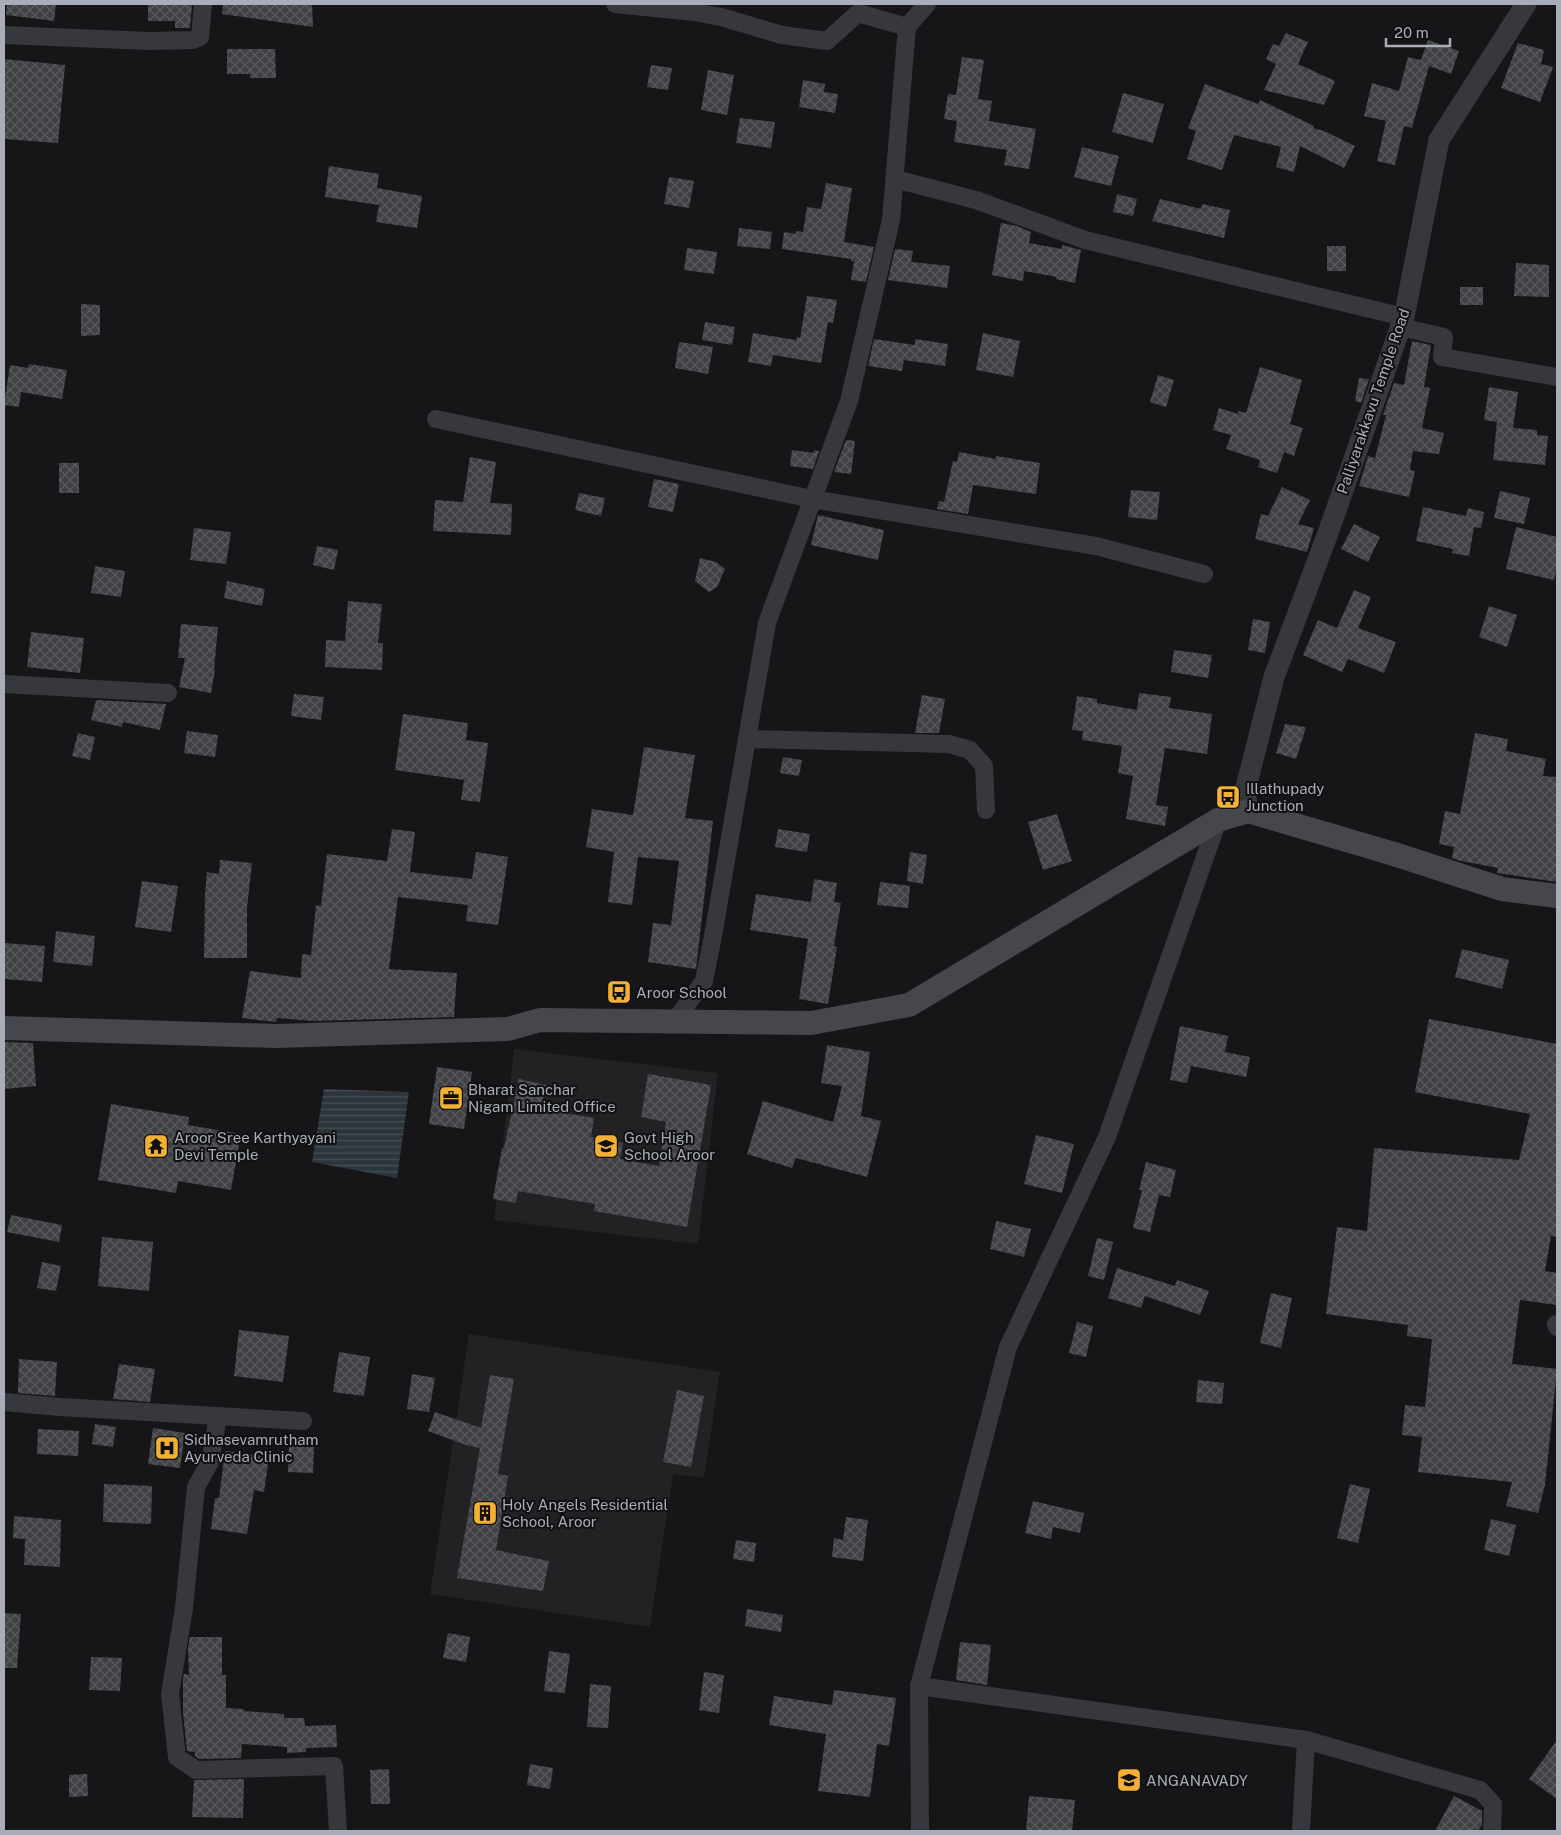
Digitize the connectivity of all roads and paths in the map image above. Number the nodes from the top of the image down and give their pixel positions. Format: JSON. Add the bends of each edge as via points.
{"nodes":[{"id":1,"x":203,"y":4,"type":"edge"},
{"id":2,"x":615,"y":4,"type":"edge"},
{"id":3,"x":927,"y":4,"type":"edge"},
{"id":4,"x":1526,"y":4,"type":"edge"},
{"id":5,"x":907,"y":27,"type":"junction"},
{"id":6,"x":4,"y":35,"type":"edge"},
{"id":7,"x":895,"y":180,"type":"junction"},
{"id":8,"x":1402,"y":322,"type":"junction"},
{"id":9,"x":1557,"y":377,"type":"edge"},
{"id":10,"x":436,"y":419,"type":"dead end"},
{"id":11,"x":812,"y":499,"type":"junction"},
{"id":12,"x":1204,"y":574,"type":"dead end"},
{"id":13,"x":4,"y":684,"type":"edge"},
{"id":14,"x":168,"y":693,"type":"dead end"},
{"id":15,"x":747,"y":739,"type":"junction"},
{"id":16,"x":986,"y":810,"type":"dead end"},
{"id":17,"x":1248,"y":811,"type":"junction"},
{"id":18,"x":1218,"y":820,"type":"junction"},
{"id":19,"x":1557,"y":896,"type":"edge"},
{"id":20,"x":674,"y":1022,"type":"junction"},
{"id":21,"x":4,"y":1028,"type":"edge"},
{"id":22,"x":4,"y":1402,"type":"edge"},
{"id":23,"x":218,"y":1417,"type":"junction"},
{"id":24,"x":303,"y":1421,"type":"dead end"},
{"id":25,"x":919,"y":1686,"type":"junction"},
{"id":26,"x":1306,"y":1740,"type":"junction"},
{"id":27,"x":338,"y":1831,"type":"edge"},
{"id":28,"x":920,"y":1831,"type":"edge"},
{"id":29,"x":1301,"y":1831,"type":"edge"},
{"id":30,"x":1492,"y":1831,"type":"edge"}],
"edges":[{"from":1,"to":6,"type":"street","via":[[200,37],[193,40]]},
{"from":2,"to":5,"type":"street","via":[[694,12],[782,35],[827,41],[858,13]]},
{"from":3,"to":5,"type":"street"},
{"from":4,"to":8,"type":"street","name":"Palliyarakkavu Temple Road","via":[[1439,140]]},
{"from":5,"to":7,"type":"street"},
{"from":7,"to":8,"type":"street","via":[[976,200],[1085,240]]},
{"from":7,"to":11,"type":"street","via":[[891,220],[849,401]]},
{"from":8,"to":9,"type":"street","via":[[1444,337],[1442,357]]},
{"from":8,"to":17,"type":"street","name":"Palliyarakkavu Temple Road","via":[[1274,677],[1245,791]]},
{"from":10,"to":11,"type":"street"},
{"from":11,"to":12,"type":"street","via":[[1096,546]]},
{"from":11,"to":15,"type":"street","via":[[767,623]]},
{"from":13,"to":14,"type":"street"},
{"from":15,"to":16,"type":"street","via":[[949,744],[970,750],[984,766]]},
{"from":15,"to":20,"type":"street","via":[[704,981]]},
{"from":17,"to":18,"type":"main road"},
{"from":17,"to":19,"type":"main road","via":[[1502,889]]},
{"from":18,"to":20,"type":"main road","via":[[909,1005],[811,1023]]},
{"from":18,"to":25,"type":"street","via":[[1107,1137],[1008,1347]]},
{"from":20,"to":21,"type":"main road","via":[[540,1020],[508,1029],[277,1036]]},
{"from":22,"to":23,"type":"street"},
{"from":23,"to":24,"type":"street"},
{"from":23,"to":27,"type":"street","via":[[210,1462],[196,1487],[184,1608],[170,1694],[177,1757],[196,1770],[334,1766]]},
{"from":25,"to":26,"type":"street"},
{"from":25,"to":28,"type":"street"},
{"from":26,"to":29,"type":"street"},
{"from":26,"to":30,"type":"street","via":[[1480,1790],[1493,1804]]}]}
